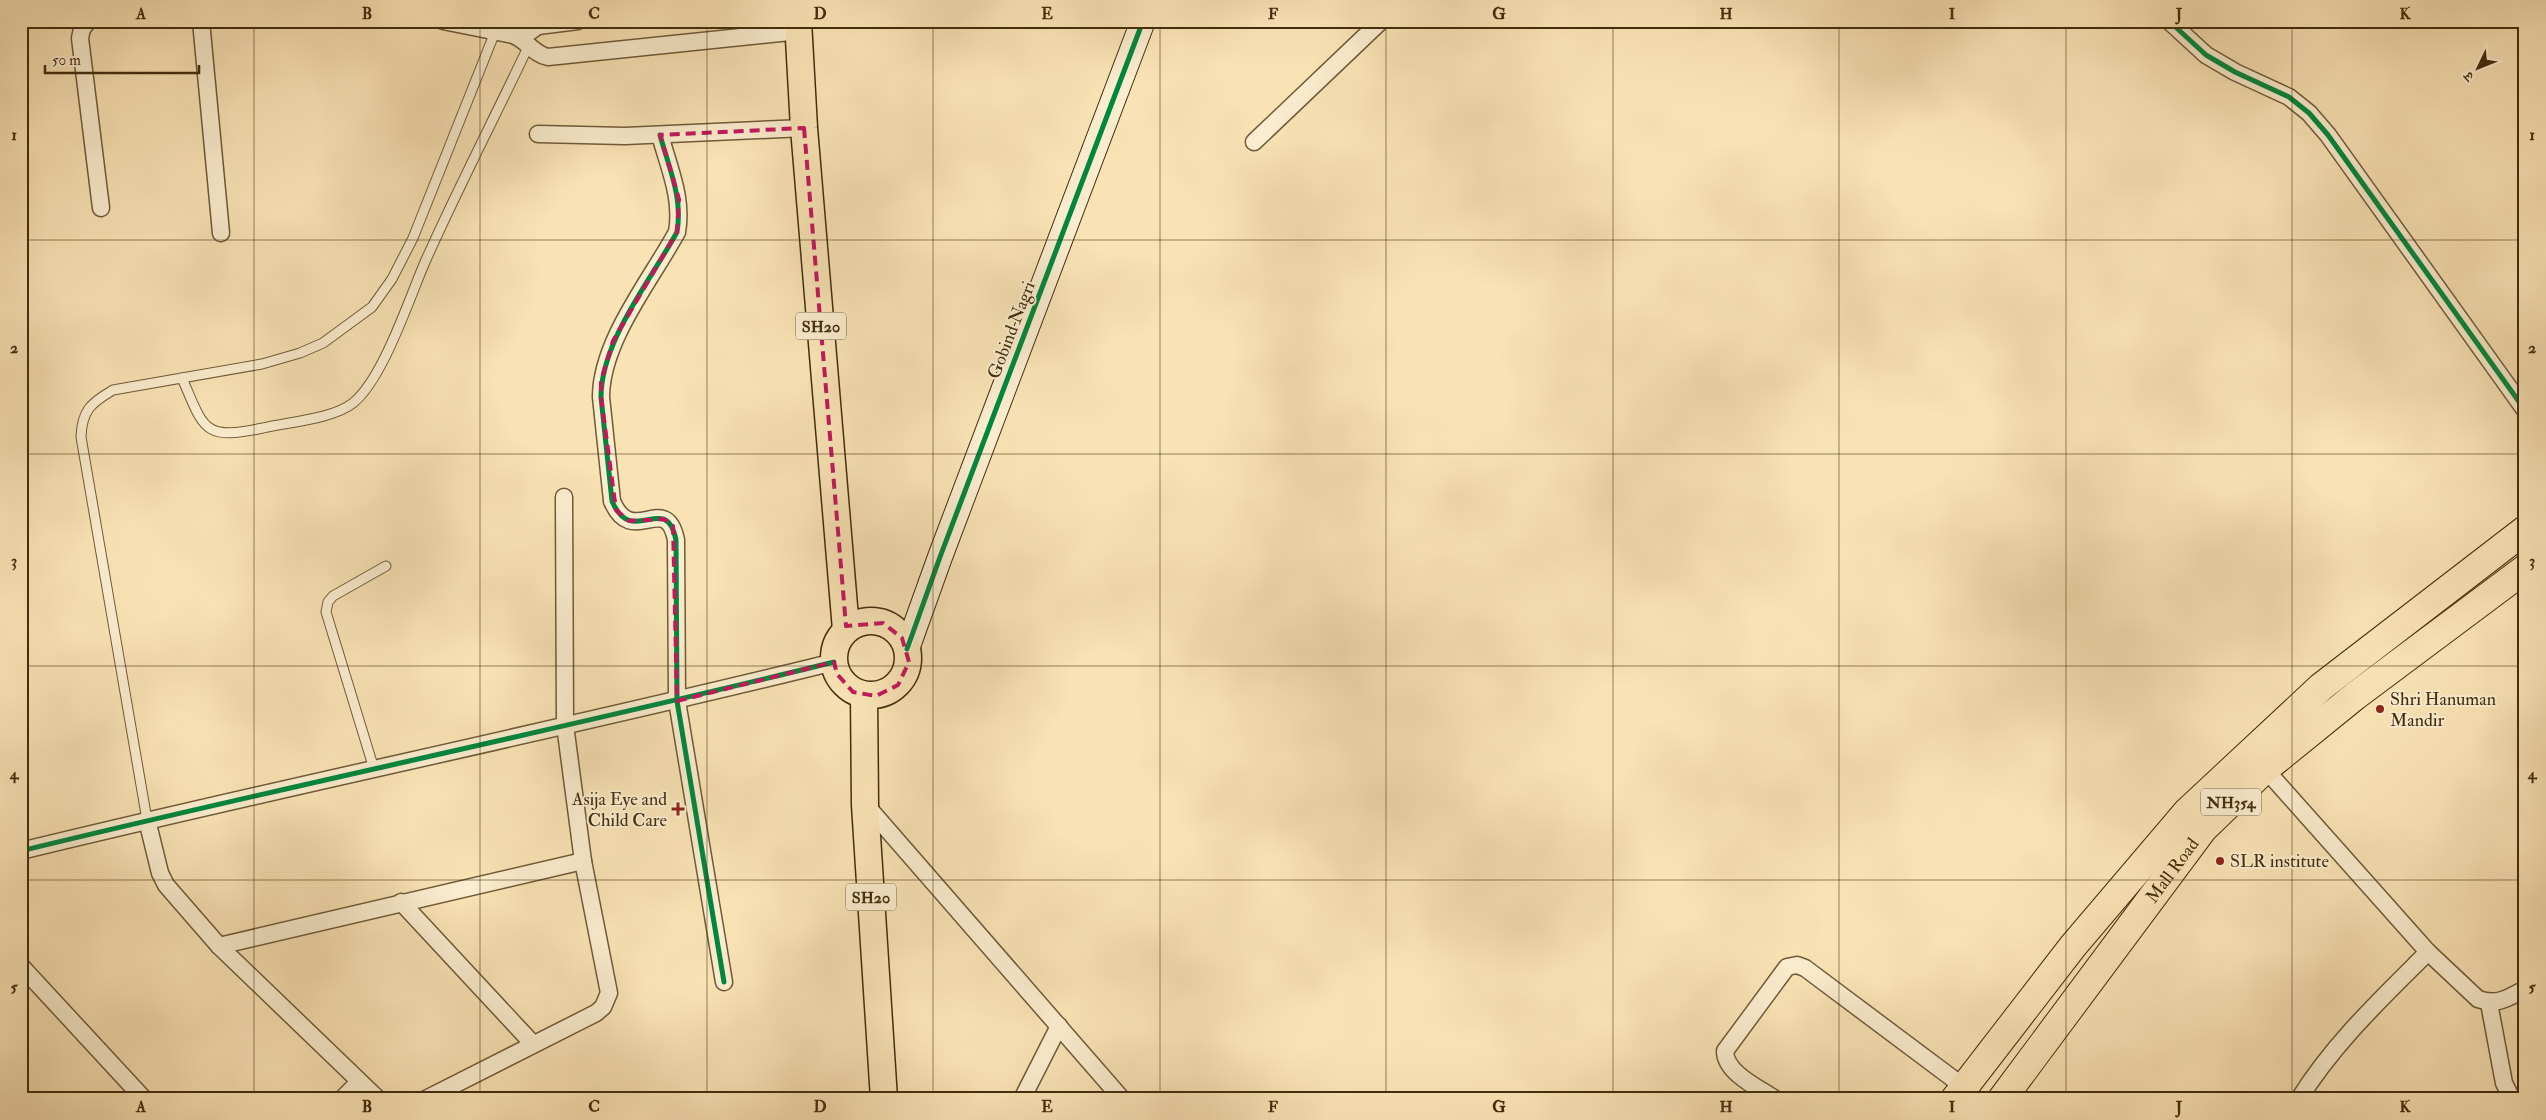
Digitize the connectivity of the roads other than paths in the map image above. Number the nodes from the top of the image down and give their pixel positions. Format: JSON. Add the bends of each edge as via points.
{"nodes":[{"id":1,"x":88,"y":21,"type":"edge"},
{"id":2,"x":201,"y":21,"type":"edge"},
{"id":3,"x":443,"y":21,"type":"edge"},
{"id":4,"x":578,"y":21,"type":"edge"},
{"id":5,"x":1143,"y":21,"type":"edge"},
{"id":6,"x":1381,"y":21,"type":"edge"},
{"id":7,"x":2169,"y":21,"type":"edge"},
{"id":8,"x":798,"y":26,"type":"edge"},
{"id":9,"x":495,"y":32,"type":"junction"},
{"id":10,"x":519,"y":35,"type":"edge"},
{"id":11,"x":804,"y":128,"type":"junction"},
{"id":12,"x":538,"y":134,"type":"dead end"},
{"id":13,"x":660,"y":135,"type":"junction"},
{"id":14,"x":1254,"y":142,"type":"dead end"},
{"id":15,"x":101,"y":208,"type":"dead end"},
{"id":16,"x":222,"y":233,"type":"dead end"},
{"id":17,"x":182,"y":378,"type":"junction"},
{"id":18,"x":2525,"y":410,"type":"edge"},
{"id":19,"x":564,"y":497,"type":"dead end"},
{"id":20,"x":2525,"y":530,"type":"edge"},
{"id":21,"x":386,"y":566,"type":"dead end"},
{"id":22,"x":2525,"y":569,"type":"edge"},
{"id":23,"x":846,"y":630,"type":"junction"},
{"id":24,"x":907,"y":649,"type":"junction"},
{"id":25,"x":834,"y":662,"type":"junction"},
{"id":26,"x":864,"y":695,"type":"junction"},
{"id":27,"x":677,"y":700,"type":"junction"},
{"id":28,"x":565,"y":725,"type":"junction"},
{"id":29,"x":374,"y":769,"type":"junction"},
{"id":30,"x":2265,"y":769,"type":"junction"},
{"id":31,"x":866,"y":805,"type":"junction"},
{"id":32,"x":147,"y":820,"type":"junction"},
{"id":33,"x":21,"y":851,"type":"edge"},
{"id":34,"x":583,"y":861,"type":"junction"},
{"id":35,"x":401,"y":902,"type":"junction"},
{"id":36,"x":219,"y":946,"type":"junction"},
{"id":37,"x":2428,"y":952,"type":"junction"},
{"id":38,"x":21,"y":966,"type":"edge"},
{"id":39,"x":724,"y":982,"type":"dead end"},
{"id":40,"x":2525,"y":989,"type":"edge"},
{"id":41,"x":2489,"y":1003,"type":"junction"},
{"id":42,"x":1058,"y":1026,"type":"junction"},
{"id":43,"x":533,"y":1044,"type":"junction"},
{"id":44,"x":359,"y":1082,"type":"junction"},
{"id":45,"x":1960,"y":1093,"type":"edge"},
{"id":46,"x":144,"y":1099,"type":"edge"},
{"id":47,"x":342,"y":1099,"type":"edge"},
{"id":48,"x":378,"y":1099,"type":"edge"},
{"id":49,"x":426,"y":1099,"type":"edge"},
{"id":50,"x":884,"y":1099,"type":"edge"},
{"id":51,"x":1022,"y":1099,"type":"edge"},
{"id":52,"x":1122,"y":1099,"type":"edge"},
{"id":53,"x":1775,"y":1099,"type":"edge"},
{"id":54,"x":2002,"y":1099,"type":"edge"},
{"id":55,"x":2299,"y":1099,"type":"edge"},
{"id":56,"x":2512,"y":1099,"type":"edge"}],
"edges":[{"from":1,"to":15,"type":"street","via":[[80,38]]},
{"from":2,"to":16,"type":"street"},
{"from":3,"to":9,"type":"street"},
{"from":4,"to":10,"type":"street","via":[[538,26]]},
{"from":5,"to":24,"type":"street","name":"Gobind Nagri"},
{"from":6,"to":14,"type":"street"},
{"from":7,"to":18,"type":"street","via":[[2206,55],[2289,97],[2309,113]]},
{"from":8,"to":10,"type":"street","via":[[548,57],[541,56]]},
{"from":8,"to":11,"type":"main road","number":"SH20"},
{"from":9,"to":10,"type":"street"},
{"from":9,"to":17,"type":"lane","via":[[412,238],[392,278],[372,307],[323,343],[300,353],[262,364]]},
{"from":10,"to":17,"type":"lane","via":[[426,261],[378,371],[366,390],[335,412],[237,434],[219,434],[200,420]]},
{"from":11,"to":13,"type":"street"},
{"from":11,"to":23,"type":"main road","number":"SH20"},
{"from":12,"to":13,"type":"street"},
{"from":13,"to":27,"type":"street","via":[[679,199],[677,232],[613,341],[601,380],[601,397],[612,501],[616,510],[622,519],[629,521],[664,519],[673,526],[676,540]]},
{"from":17,"to":32,"type":"lane","via":[[113,390],[97,400],[82,420],[82,437]]},
{"from":19,"to":28,"type":"street"},
{"from":20,"to":45,"type":"highway","via":[[2321,687],[2187,812],[2073,946]]},
{"from":21,"to":29,"type":"lane","via":[[333,596],[326,612]]},
{"from":22,"to":30,"type":"highway","name":"Mall Road","number":"NH354","via":[[2355,696]]},
{"from":23,"to":24,"type":"main road","via":[[870,621],[882,622],[898,633]]},
{"from":23,"to":25,"type":"main road","number":"SH20","via":[[839,640]]},
{"from":24,"to":26,"type":"main road","via":[[907,668],[898,685],[882,694]]},
{"from":25,"to":26,"type":"main road","via":[[844,684],[853,692]]},
{"from":25,"to":27,"type":"street"},
{"from":26,"to":31,"type":"main road","number":"SH20"},
{"from":27,"to":28,"type":"street"},
{"from":27,"to":39,"type":"street"},
{"from":28,"to":29,"type":"street"},
{"from":28,"to":34,"type":"street"},
{"from":29,"to":32,"type":"street"},
{"from":30,"to":37,"type":"street"},
{"from":30,"to":54,"type":"highway","name":"Mall Road","number":"NH354","via":[[2203,829]]},
{"from":31,"to":42,"type":"street"},
{"from":31,"to":50,"type":"main road","number":"SH20"},
{"from":32,"to":33,"type":"street"},
{"from":32,"to":36,"type":"street","via":[[166,885]]},
{"from":34,"to":35,"type":"street"},
{"from":34,"to":43,"type":"street","via":[[610,993],[596,1014]]},
{"from":35,"to":36,"type":"street"},
{"from":35,"to":43,"type":"street"},
{"from":36,"to":44,"type":"street"},
{"from":37,"to":41,"type":"street","via":[[2478,998]]},
{"from":37,"to":55,"type":"street","via":[[2349,1032]]},
{"from":38,"to":46,"type":"street"},
{"from":40,"to":41,"type":"street","via":[[2500,1002]]},
{"from":41,"to":56,"type":"street","via":[[2504,1083]]},
{"from":42,"to":51,"type":"street"},
{"from":42,"to":52,"type":"street"},
{"from":43,"to":49,"type":"street"},
{"from":44,"to":47,"type":"street"},
{"from":44,"to":48,"type":"street"},
{"from":45,"to":53,"type":"street","via":[[1805,968],[1797,965],[1787,967],[1726,1052],[1725,1058],[1734,1070]]}]}
